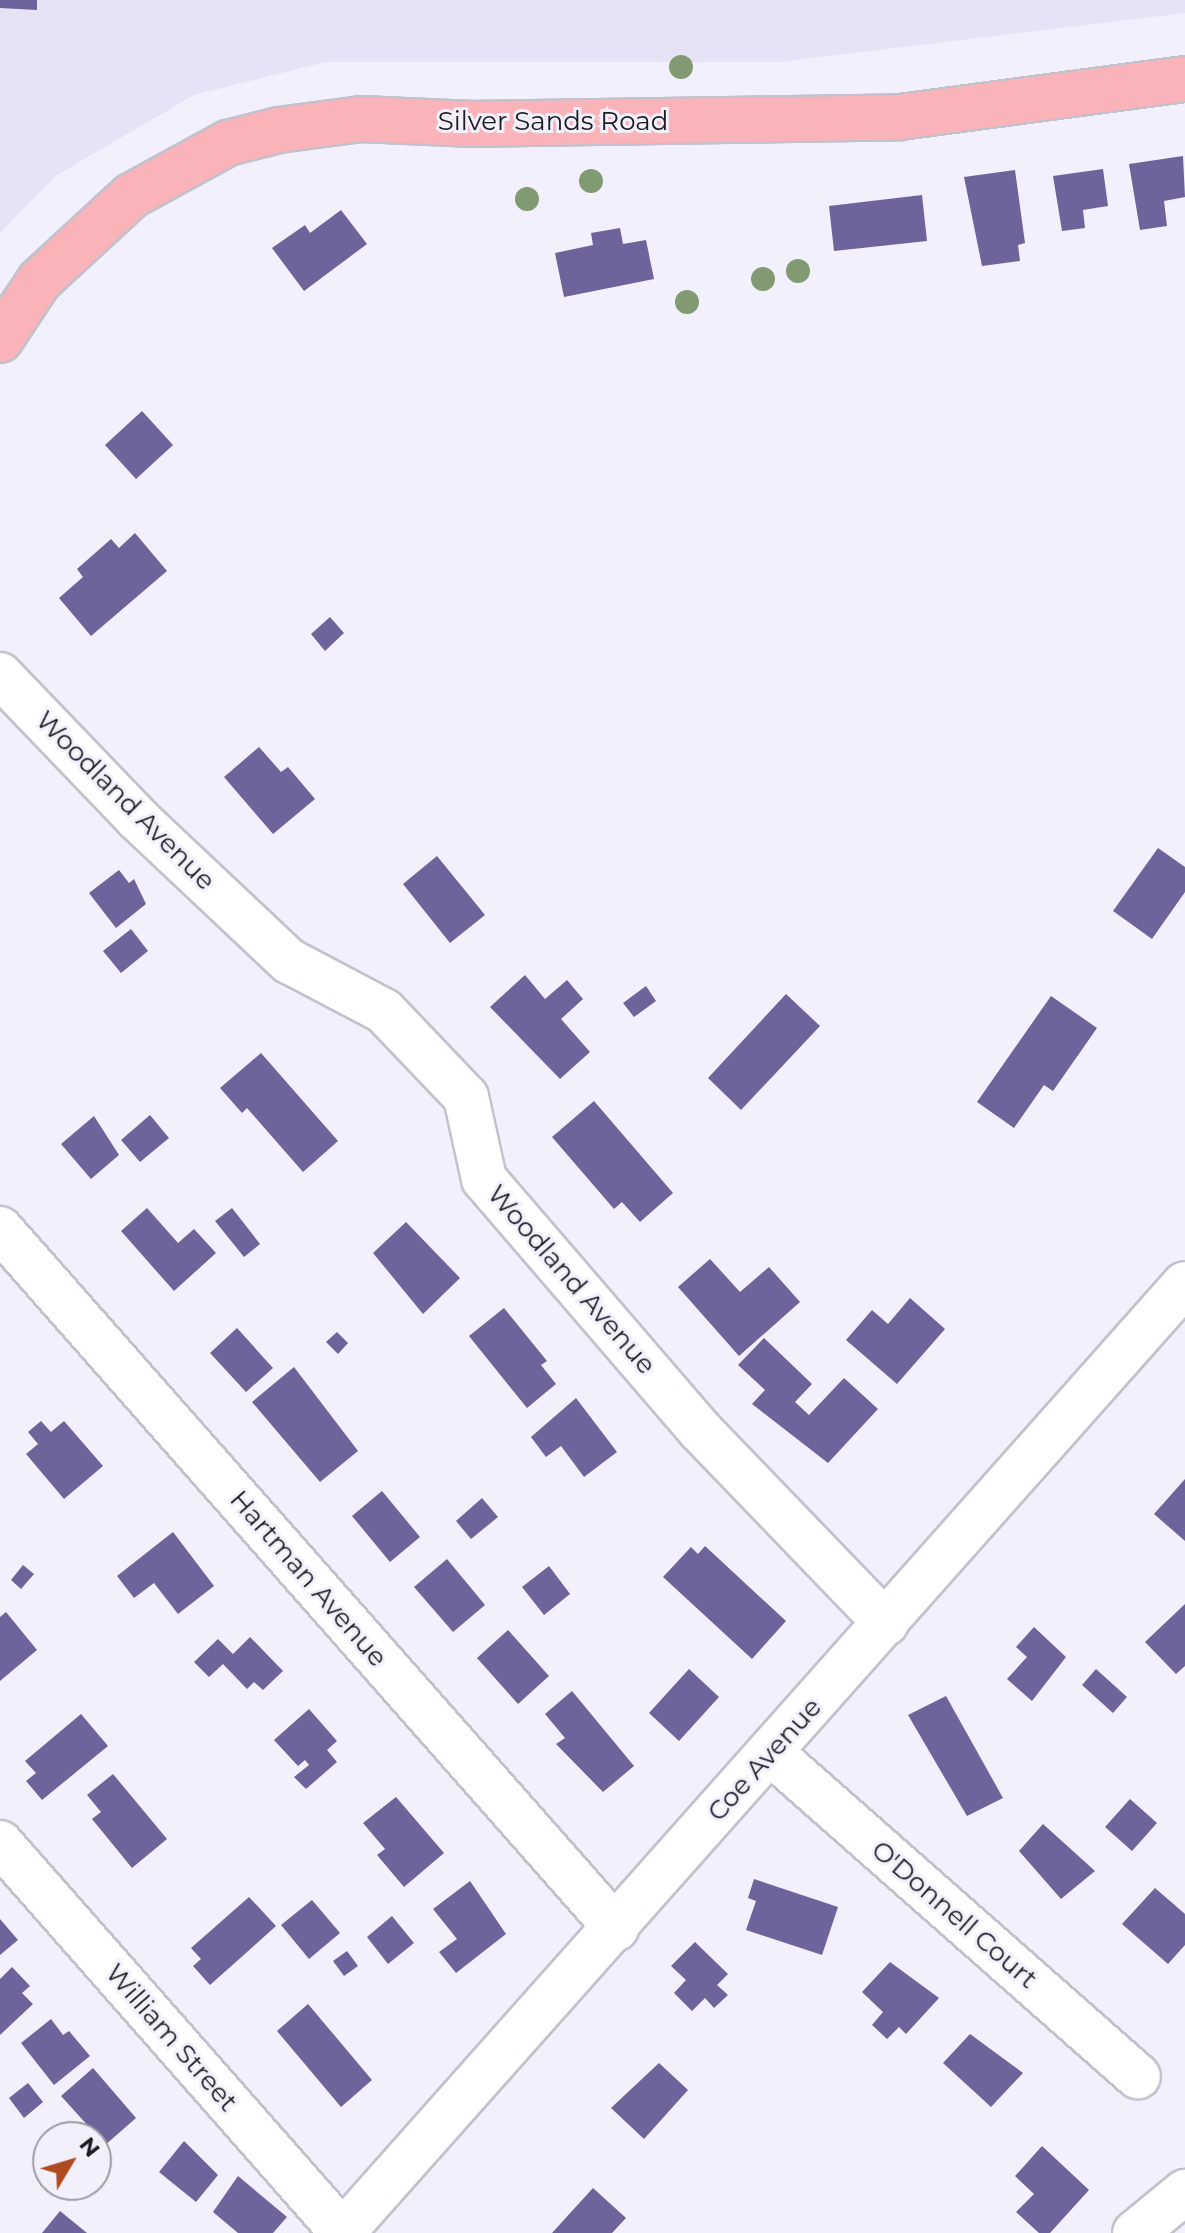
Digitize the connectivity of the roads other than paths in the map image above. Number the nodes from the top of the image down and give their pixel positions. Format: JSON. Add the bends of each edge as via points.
{"nodes":[{"id":1,"x":1185,"y":79,"type":"edge"},
{"id":2,"x":0,"y":340,"type":"edge"},
{"id":3,"x":0,"y":675,"type":"edge"},
{"id":4,"x":0,"y":1229,"type":"edge"},
{"id":5,"x":1185,"y":1284,"type":"edge"},
{"id":6,"x":886,"y":1623,"type":"junction"},
{"id":7,"x":771,"y":1753,"type":"junction"},
{"id":8,"x":0,"y":1843,"type":"edge"},
{"id":9,"x":616,"y":1928,"type":"junction"},
{"id":10,"x":1138,"y":2076,"type":"dead end"},
{"id":11,"x":1185,"y":2192,"type":"edge"},
{"id":12,"x":342,"y":2233,"type":"edge"},
{"id":13,"x":1135,"y":2233,"type":"edge"}],
"edges":[{"from":1,"to":2,"type":"main road","name":"Silver Sands Road","via":[[900,117],[473,124],[361,119],[279,130],[228,143],[131,196],[39,281]]},
{"from":3,"to":6,"type":"street","name":"Woodland Avenue","via":[[137,818],[289,961],[384,1011],[466,1097],[484,1179],[700,1430]]},
{"from":4,"to":9,"type":"street","name":"Hartman Avenue"},
{"from":5,"to":6,"type":"street","name":"Coe Avenue"},
{"from":6,"to":7,"type":"street","name":"Coe Avenue"},
{"from":7,"to":9,"type":"street","name":"Coe Avenue"},
{"from":7,"to":10,"type":"street","name":"O'Donnell Court"},
{"from":8,"to":12,"type":"street","name":"William Street"},
{"from":9,"to":12,"type":"street","name":"Coe Avenue"},
{"from":11,"to":13,"type":"street"}]}
